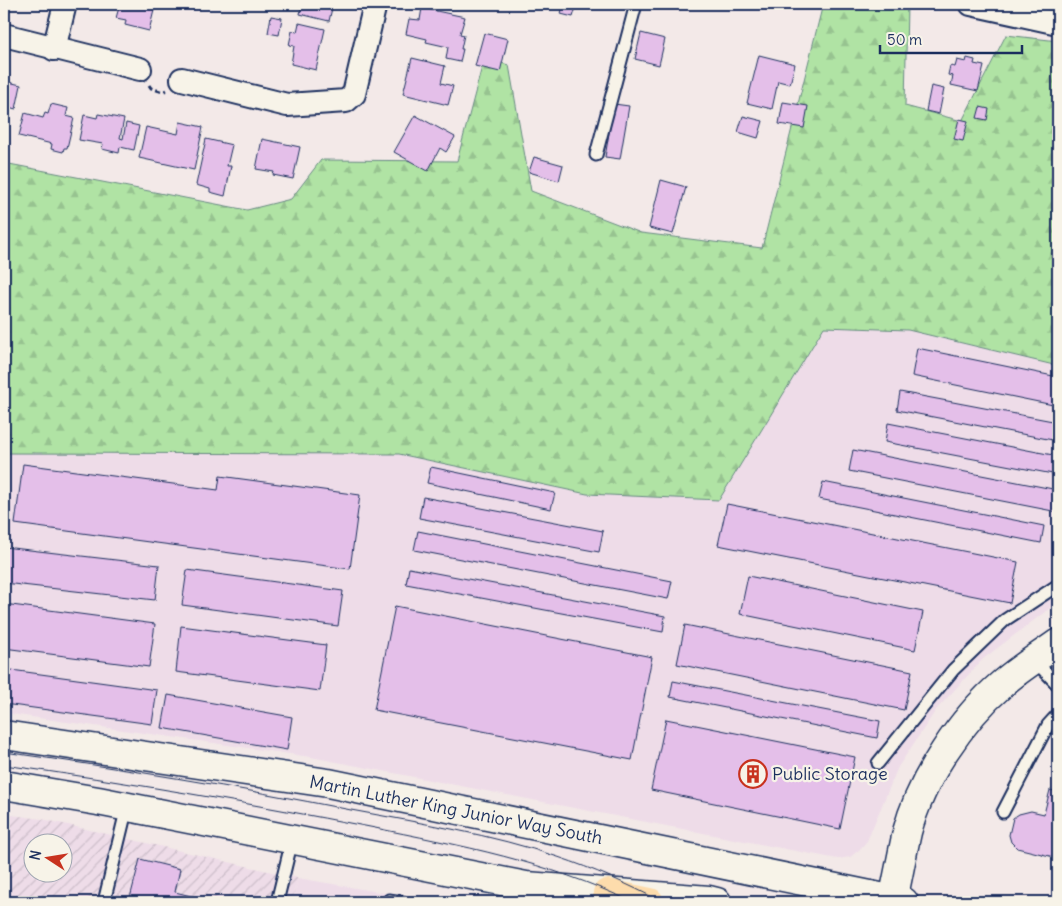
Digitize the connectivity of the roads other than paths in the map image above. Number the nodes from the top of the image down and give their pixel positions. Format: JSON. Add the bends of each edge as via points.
{"nodes":[{"id":1,"x":65,"y":4,"type":"edge"},
{"id":2,"x":375,"y":4,"type":"edge"},
{"id":3,"x":636,"y":4,"type":"edge"},
{"id":4,"x":971,"y":4,"type":"edge"},
{"id":5,"x":1026,"y":10,"type":"edge"},
{"id":6,"x":1058,"y":24,"type":"edge"},
{"id":7,"x":4,"y":35,"type":"edge"},
{"id":8,"x":54,"y":49,"type":"junction"},
{"id":9,"x":140,"y":69,"type":"road end"},
{"id":10,"x":182,"y":80,"type":"road end"},
{"id":11,"x":596,"y":155,"type":"dead end"},
{"id":12,"x":1058,"y":585,"type":"edge"},
{"id":13,"x":1058,"y":643,"type":"edge"},
{"id":14,"x":1034,"y":660,"type":"junction"},
{"id":15,"x":1058,"y":685,"type":"edge"},
{"id":16,"x":1058,"y":714,"type":"edge"},
{"id":17,"x":4,"y":735,"type":"edge"},
{"id":18,"x":878,"y":764,"type":"dead end"},
{"id":19,"x":4,"y":785,"type":"edge"},
{"id":20,"x":127,"y":807,"type":"junction"},
{"id":21,"x":1003,"y":812,"type":"dead end"},
{"id":22,"x":292,"y":840,"type":"junction"},
{"id":23,"x":607,"y":893,"type":"junction"},
{"id":24,"x":389,"y":900,"type":"dead end"},
{"id":25,"x":897,"y":901,"type":"edge"},
{"id":26,"x":104,"y":902,"type":"edge"},
{"id":27,"x":277,"y":902,"type":"edge"},
{"id":28,"x":402,"y":902,"type":"edge"},
{"id":29,"x":650,"y":902,"type":"edge"},
{"id":30,"x":717,"y":902,"type":"edge"}],
"edges":[{"from":1,"to":8,"type":"street"},
{"from":2,"to":10,"type":"street","via":[[354,94],[346,101],[287,105]]},
{"from":3,"to":11,"type":"lane"},
{"from":4,"to":5,"type":"street"},
{"from":5,"to":6,"type":"street"},
{"from":7,"to":8,"type":"street"},
{"from":8,"to":9,"type":"street"},
{"from":12,"to":18,"type":"lane","via":[[1005,620],[953,670]]},
{"from":13,"to":14,"type":"main road"},
{"from":14,"to":15,"type":"lane"},
{"from":14,"to":25,"type":"main road","via":[[1002,683],[977,709],[937,764],[921,794],[908,831]]},
{"from":16,"to":21,"type":"lane","via":[[1048,725]]},
{"from":17,"to":25,"type":"main road","name":"Martin Luther King Junior Way South","via":[[328,783]]},
{"from":19,"to":20,"type":"main road"},
{"from":20,"to":22,"type":"main road"},
{"from":20,"to":26,"type":"lane"},
{"from":22,"to":23,"type":"main road","via":[[526,886]]},
{"from":22,"to":27,"type":"lane"},
{"from":23,"to":29,"type":"highway"},
{"from":23,"to":30,"type":"main road"},
{"from":24,"to":28,"type":"lane"}]}
